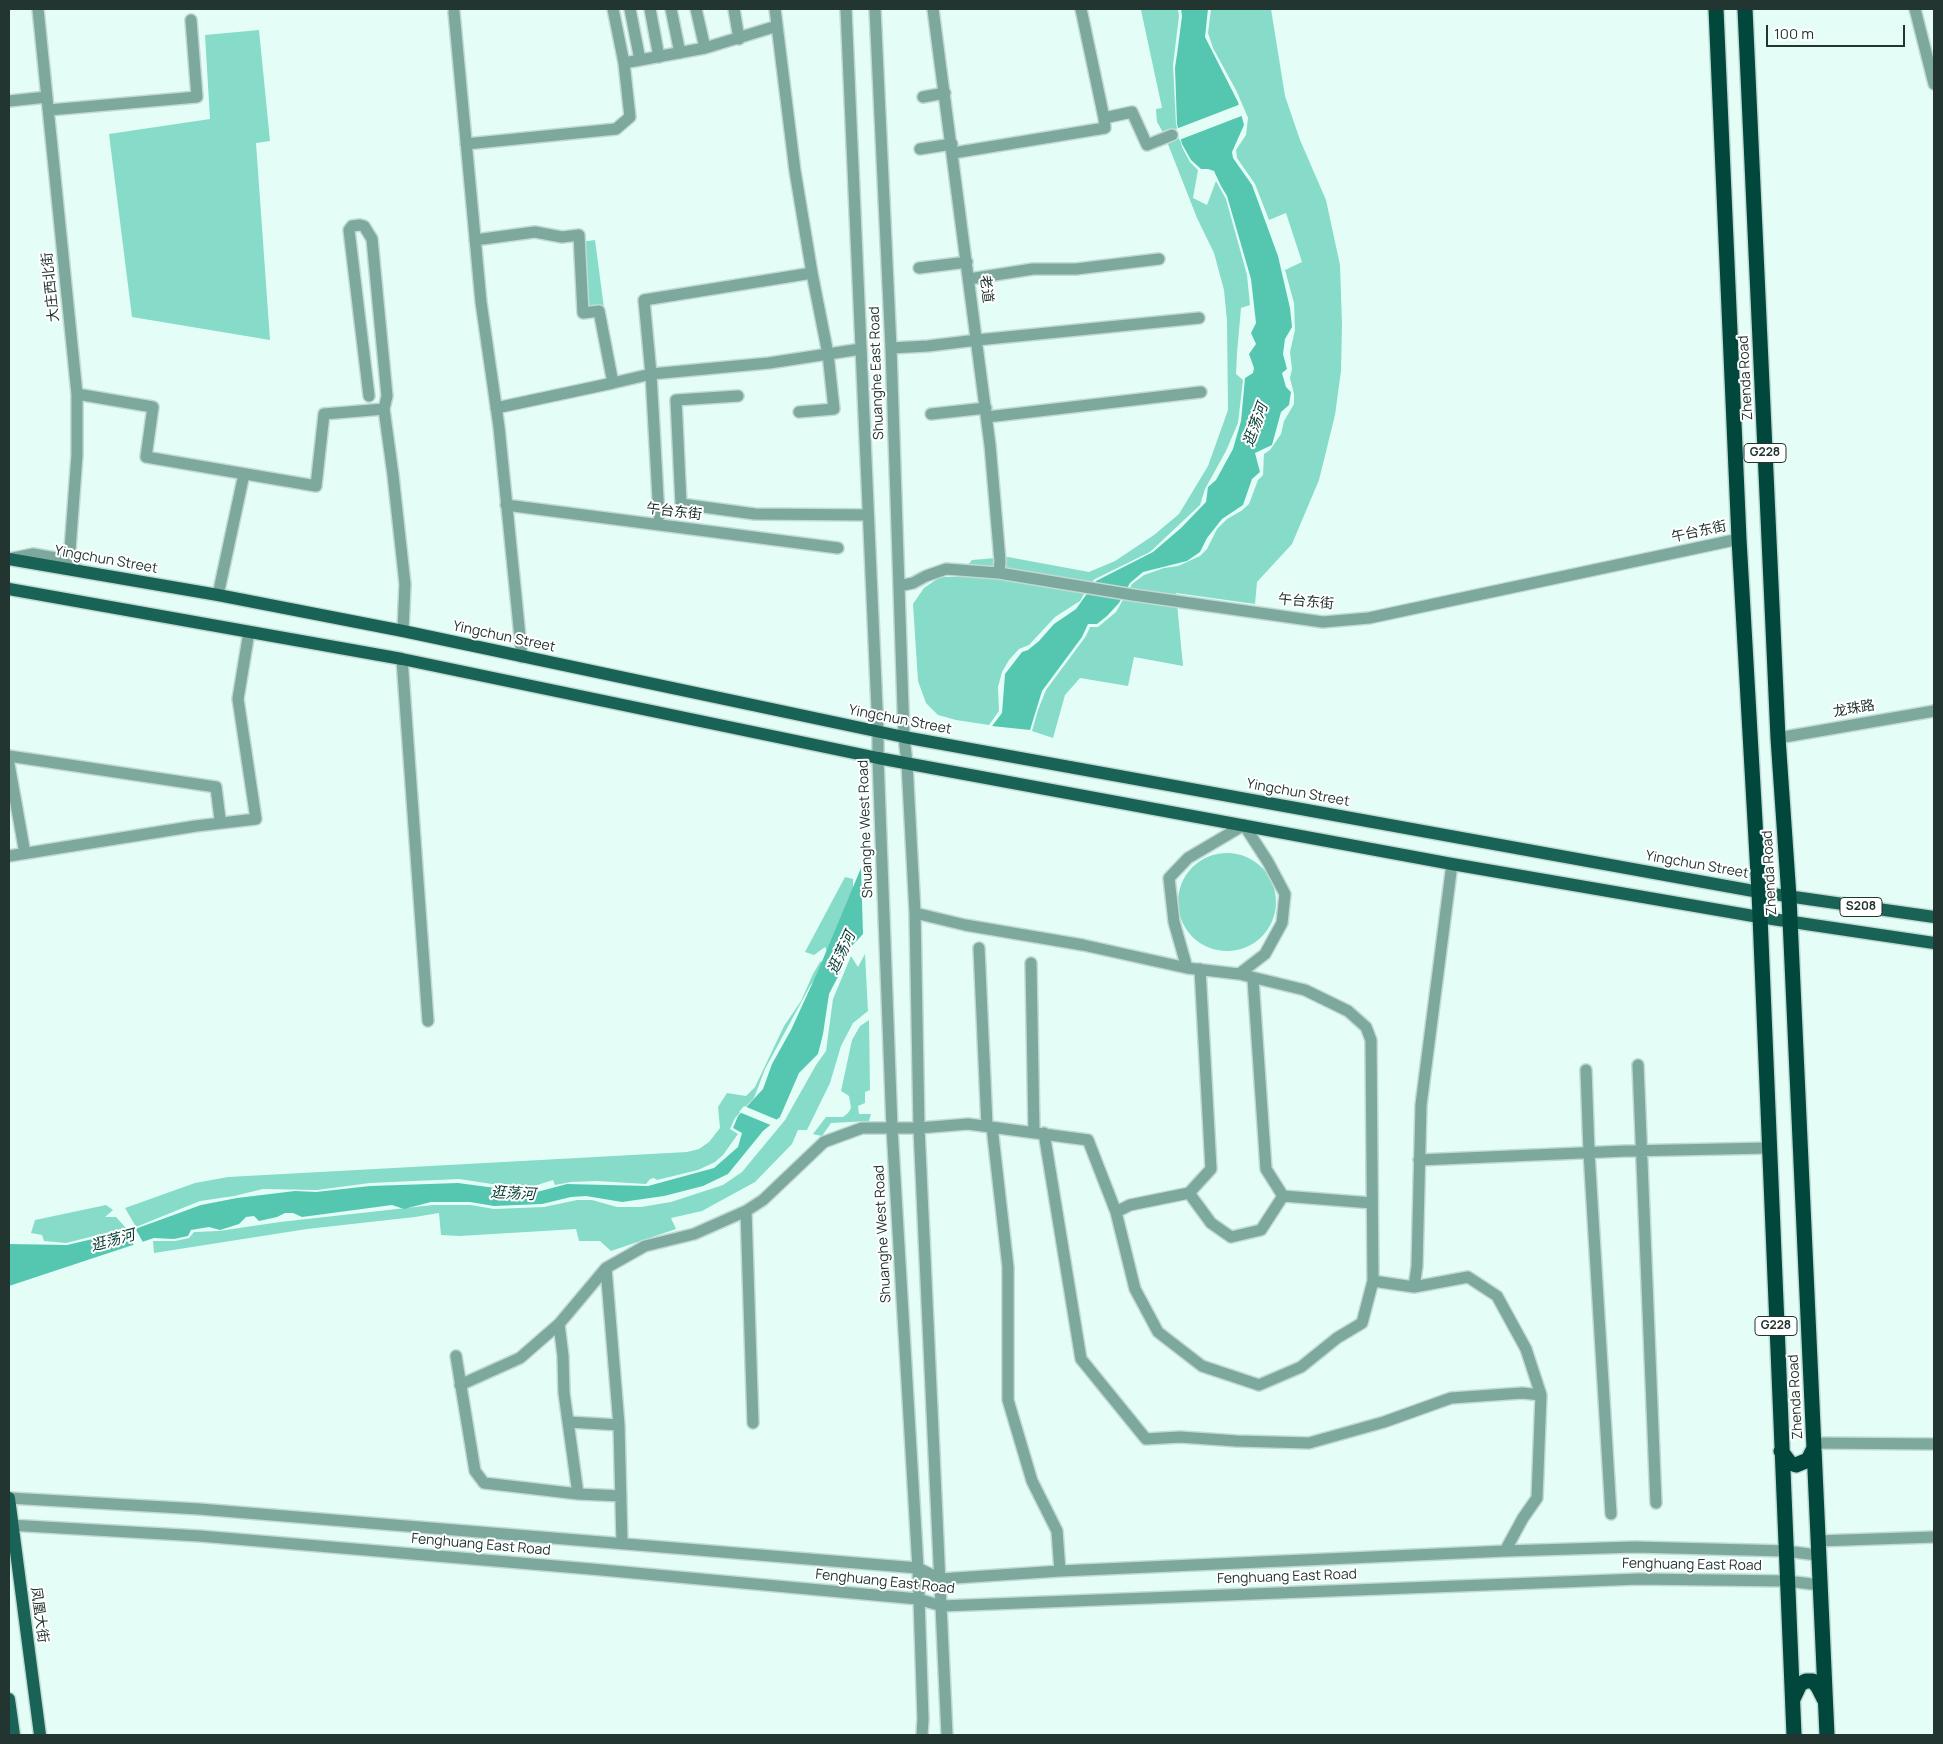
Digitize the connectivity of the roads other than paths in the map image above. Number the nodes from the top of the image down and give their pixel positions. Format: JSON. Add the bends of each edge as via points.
{"nodes":[{"id":1,"x":38,"y":9,"type":"edge"},
{"id":2,"x":613,"y":9,"type":"edge"},
{"id":3,"x":630,"y":9,"type":"edge"},
{"id":4,"x":650,"y":9,"type":"edge"},
{"id":5,"x":671,"y":9,"type":"edge"},
{"id":6,"x":696,"y":9,"type":"edge"},
{"id":7,"x":734,"y":9,"type":"edge"},
{"id":8,"x":775,"y":9,"type":"edge"},
{"id":9,"x":846,"y":9,"type":"edge"},
{"id":10,"x":875,"y":9,"type":"edge"},
{"id":11,"x":934,"y":9,"type":"edge"},
{"id":12,"x":1081,"y":9,"type":"edge"},
{"id":13,"x":1716,"y":9,"type":"edge"},
{"id":14,"x":1745,"y":9,"type":"edge"},
{"id":15,"x":1915,"y":9,"type":"edge"},
{"id":16,"x":454,"y":12,"type":"dead end"},
{"id":17,"x":191,"y":20,"type":"dead end"},
{"id":18,"x":777,"y":26,"type":"junction"},
{"id":19,"x":739,"y":39,"type":"junction"},
{"id":20,"x":705,"y":48,"type":"junction"},
{"id":21,"x":680,"y":53,"type":"junction"},
{"id":22,"x":659,"y":57,"type":"junction"},
{"id":23,"x":640,"y":60,"type":"junction"},
{"id":24,"x":624,"y":63,"type":"junction"},
{"id":25,"x":1934,"y":84,"type":"edge"},
{"id":26,"x":945,"y":93,"type":"junction"},
{"id":27,"x":923,"y":97,"type":"dead end"},
{"id":28,"x":47,"y":98,"type":"junction"},
{"id":29,"x":9,"y":101,"type":"edge"},
{"id":30,"x":49,"y":110,"type":"junction"},
{"id":31,"x":1104,"y":118,"type":"junction"},
{"id":32,"x":1172,"y":135,"type":"dead end"},
{"id":33,"x":466,"y":144,"type":"junction"},
{"id":34,"x":920,"y":149,"type":"dead end"},
{"id":35,"x":952,"y":149,"type":"junction"},
{"id":36,"x":475,"y":240,"type":"junction"},
{"id":37,"x":1158,"y":259,"type":"dead end"},
{"id":38,"x":967,"y":262,"type":"junction"},
{"id":39,"x":919,"y":268,"type":"dead end"},
{"id":40,"x":812,"y":274,"type":"junction"},
{"id":41,"x":969,"y":279,"type":"junction"},
{"id":42,"x":1199,"y":318,"type":"dead end"},
{"id":43,"x":977,"y":340,"type":"junction"},
{"id":44,"x":891,"y":348,"type":"junction"},
{"id":45,"x":862,"y":349,"type":"junction"},
{"id":46,"x":828,"y":354,"type":"junction"},
{"id":47,"x":651,"y":374,"type":"junction"},
{"id":48,"x":613,"y":383,"type":"junction"},
{"id":49,"x":1200,"y":392,"type":"dead end"},
{"id":50,"x":76,"y":394,"type":"junction"},
{"id":51,"x":369,"y":396,"type":"dead end"},
{"id":52,"x":738,"y":396,"type":"dead end"},
{"id":53,"x":496,"y":408,"type":"junction"},
{"id":54,"x":384,"y":409,"type":"junction"},
{"id":55,"x":799,"y":412,"type":"dead end"},
{"id":56,"x":986,"y":413,"type":"junction"},
{"id":57,"x":931,"y":414,"type":"dead end"},
{"id":58,"x":244,"y":474,"type":"junction"},
{"id":59,"x":506,"y":505,"type":"junction"},
{"id":60,"x":868,"y":515,"type":"junction"},
{"id":61,"x":658,"y":516,"type":"dead end"},
{"id":62,"x":1739,"y":539,"type":"junction"},
{"id":63,"x":838,"y":548,"type":"dead end"},
{"id":64,"x":9,"y":559,"type":"edge"},
{"id":65,"x":69,"y":563,"type":"junction"},
{"id":66,"x":90,"y":572,"type":"junction"},
{"id":67,"x":998,"y":573,"type":"junction"},
{"id":68,"x":899,"y":586,"type":"junction"},
{"id":69,"x":9,"y":589,"type":"edge"},
{"id":70,"x":218,"y":595,"type":"junction"},
{"id":71,"x":403,"y":631,"type":"junction"},
{"id":72,"x":249,"y":632,"type":"junction"},
{"id":73,"x":522,"y":657,"type":"junction"},
{"id":74,"x":402,"y":659,"type":"junction"},
{"id":75,"x":1934,"y":711,"type":"edge"},
{"id":76,"x":878,"y":731,"type":"junction"},
{"id":77,"x":904,"y":737,"type":"junction"},
{"id":78,"x":1778,"y":738,"type":"junction"},
{"id":79,"x":9,"y":756,"type":"edge"},
{"id":80,"x":878,"y":758,"type":"junction"},
{"id":81,"x":907,"y":763,"type":"junction"},
{"id":82,"x":9,"y":764,"type":"edge"},
{"id":83,"x":220,"y":819,"type":"dead end"},
{"id":84,"x":1244,"y":826,"type":"junction"},
{"id":85,"x":24,"y":848,"type":"dead end"},
{"id":86,"x":9,"y":856,"type":"edge"},
{"id":87,"x":1452,"y":864,"type":"junction"},
{"id":88,"x":1758,"y":892,"type":"junction"},
{"id":89,"x":1788,"y":896,"type":"junction"},
{"id":90,"x":915,"y":913,"type":"junction"},
{"id":91,"x":1759,"y":917,"type":"junction"},
{"id":92,"x":1934,"y":917,"type":"edge"},
{"id":93,"x":1789,"y":922,"type":"junction"},
{"id":94,"x":1934,"y":943,"type":"edge"},
{"id":95,"x":979,"y":948,"type":"dead end"},
{"id":96,"x":1030,"y":963,"type":"dead end"},
{"id":97,"x":1188,"y":968,"type":"junction"},
{"id":98,"x":1200,"y":969,"type":"junction"},
{"id":99,"x":1239,"y":974,"type":"junction"},
{"id":100,"x":1253,"y":979,"type":"junction"},
{"id":101,"x":428,"y":1022,"type":"dead end"},
{"id":102,"x":1638,"y":1065,"type":"dead end"},
{"id":103,"x":1586,"y":1070,"type":"dead end"},
{"id":104,"x":989,"y":1126,"type":"junction"},
{"id":105,"x":892,"y":1128,"type":"junction"},
{"id":106,"x":919,"y":1128,"type":"junction"},
{"id":107,"x":1039,"y":1132,"type":"junction"},
{"id":108,"x":1768,"y":1148,"type":"junction"},
{"id":109,"x":1640,"y":1151,"type":"junction"},
{"id":110,"x":1589,"y":1152,"type":"junction"},
{"id":111,"x":1419,"y":1160,"type":"junction"},
{"id":112,"x":1189,"y":1193,"type":"junction"},
{"id":113,"x":1283,"y":1196,"type":"junction"},
{"id":114,"x":1372,"y":1203,"type":"junction"},
{"id":115,"x":746,"y":1211,"type":"junction"},
{"id":116,"x":1116,"y":1212,"type":"junction"},
{"id":117,"x":606,"y":1268,"type":"junction"},
{"id":118,"x":1373,"y":1281,"type":"junction"},
{"id":119,"x":1414,"y":1288,"type":"junction"},
{"id":120,"x":559,"y":1324,"type":"junction"},
{"id":121,"x":456,"y":1356,"type":"dead end"},
{"id":122,"x":460,"y":1386,"type":"junction"},
{"id":123,"x":1541,"y":1396,"type":"junction"},
{"id":124,"x":569,"y":1422,"type":"junction"},
{"id":125,"x":753,"y":1423,"type":"dead end"},
{"id":126,"x":619,"y":1425,"type":"junction"},
{"id":127,"x":1934,"y":1444,"type":"edge"},
{"id":128,"x":1814,"y":1446,"type":"junction"},
{"id":129,"x":1781,"y":1452,"type":"junction"},
{"id":130,"x":578,"y":1494,"type":"junction"},
{"id":131,"x":621,"y":1496,"type":"junction"},
{"id":132,"x":9,"y":1498,"type":"edge"},
{"id":133,"x":1656,"y":1503,"type":"dead end"},
{"id":134,"x":1611,"y":1514,"type":"dead end"},
{"id":135,"x":11,"y":1525,"type":"edge"},
{"id":136,"x":1934,"y":1537,"type":"edge"},
{"id":137,"x":622,"y":1544,"type":"junction"},
{"id":138,"x":1817,"y":1548,"type":"junction"},
{"id":139,"x":1504,"y":1551,"type":"junction"},
{"id":140,"x":1786,"y":1552,"type":"junction"},
{"id":141,"x":918,"y":1568,"type":"junction"},
{"id":142,"x":1060,"y":1571,"type":"junction"},
{"id":143,"x":940,"y":1579,"type":"junction"},
{"id":144,"x":1787,"y":1582,"type":"junction"},
{"id":145,"x":1820,"y":1585,"type":"junction"},
{"id":146,"x":918,"y":1599,"type":"junction"},
{"id":147,"x":942,"y":1606,"type":"junction"},
{"id":148,"x":9,"y":1699,"type":"edge"},
{"id":149,"x":1825,"y":1700,"type":"junction"},
{"id":150,"x":1792,"y":1704,"type":"junction"},
{"id":151,"x":14,"y":1735,"type":"edge"},
{"id":152,"x":40,"y":1735,"type":"edge"},
{"id":153,"x":922,"y":1735,"type":"edge"},
{"id":154,"x":947,"y":1735,"type":"edge"},
{"id":155,"x":1794,"y":1735,"type":"edge"},
{"id":156,"x":1827,"y":1735,"type":"edge"}],
"edges":[{"from":1,"to":28,"type":"street","name":"大庄西北街"},
{"from":2,"to":24,"type":"street"},
{"from":3,"to":23,"type":"street"},
{"from":4,"to":22,"type":"street"},
{"from":5,"to":21,"type":"street"},
{"from":6,"to":20,"type":"street"},
{"from":7,"to":19,"type":"street"},
{"from":8,"to":18,"type":"street"},
{"from":9,"to":45,"type":"street","name":"Shuanghe East Road"},
{"from":10,"to":44,"type":"street","name":"Shuanghe East Road"},
{"from":11,"to":26,"type":"street","name":"老道"},
{"from":12,"to":31,"type":"street"},
{"from":13,"to":62,"type":"highway","name":"Zhenda Road","number":"G228"},
{"from":14,"to":78,"type":"highway","name":"Zhenda Road","number":"G228"},
{"from":15,"to":25,"type":"street"},
{"from":16,"to":33,"type":"street"},
{"from":17,"to":30,"type":"street","via":[[198,97]]},
{"from":18,"to":19,"type":"street"},
{"from":18,"to":40,"type":"street"},
{"from":19,"to":20,"type":"street"},
{"from":20,"to":21,"type":"street"},
{"from":21,"to":22,"type":"street"},
{"from":22,"to":23,"type":"street"},
{"from":23,"to":24,"type":"street"},
{"from":24,"to":33,"type":"street","via":[[630,117],[616,129]]},
{"from":26,"to":27,"type":"street"},
{"from":26,"to":35,"type":"street","name":"老道"},
{"from":28,"to":29,"type":"street"},
{"from":28,"to":30,"type":"street","name":"大庄西北街"},
{"from":30,"to":50,"type":"street","name":"大庄西北街"},
{"from":31,"to":32,"type":"street","via":[[1132,112],[1147,145]]},
{"from":31,"to":35,"type":"street","via":[[1105,128]]},
{"from":33,"to":36,"type":"street"},
{"from":34,"to":35,"type":"street"},
{"from":35,"to":38,"type":"street","name":"老道"},
{"from":36,"to":48,"type":"street","via":[[535,232],[562,237],[579,236],[583,313],[599,311]]},
{"from":36,"to":53,"type":"street"},
{"from":37,"to":41,"type":"street","via":[[1076,269],[1033,269]]},
{"from":38,"to":39,"type":"street"},
{"from":38,"to":41,"type":"street","name":"老道"},
{"from":40,"to":46,"type":"street"},
{"from":40,"to":47,"type":"street","via":[[644,300]]},
{"from":41,"to":43,"type":"street","name":"老道"},
{"from":42,"to":43,"type":"street"},
{"from":43,"to":44,"type":"street"},
{"from":43,"to":56,"type":"street","name":"老道"},
{"from":44,"to":68,"type":"street","name":"Shuanghe East Road"},
{"from":45,"to":46,"type":"street"},
{"from":45,"to":60,"type":"street","name":"Shuanghe East Road"},
{"from":46,"to":47,"type":"street"},
{"from":46,"to":55,"type":"street","via":[[834,409]]},
{"from":47,"to":48,"type":"street"},
{"from":47,"to":61,"type":"street"},
{"from":48,"to":53,"type":"street"},
{"from":49,"to":56,"type":"street"},
{"from":50,"to":58,"type":"street","via":[[153,407],[146,457]]},
{"from":50,"to":65,"type":"street","name":"大庄西北街","via":[[77,456]]},
{"from":51,"to":54,"type":"street","via":[[348,230],[360,225],[372,239],[387,396]]},
{"from":52,"to":60,"type":"street","via":[[676,400],[681,504],[755,514]]},
{"from":53,"to":59,"type":"street"},
{"from":54,"to":58,"type":"street","via":[[324,414],[316,486]]},
{"from":54,"to":71,"type":"street","via":[[405,584]]},
{"from":56,"to":57,"type":"street"},
{"from":56,"to":67,"type":"street","name":"老道","via":[[1000,561]]},
{"from":58,"to":70,"type":"street"},
{"from":59,"to":63,"type":"street","name":"午台东街"},
{"from":59,"to":73,"type":"street"},
{"from":60,"to":76,"type":"street","name":"Shuanghe East Road"},
{"from":62,"to":67,"type":"street","name":"午台东街","via":[[1369,618],[1323,622]]},
{"from":62,"to":88,"type":"highway","name":"Zhenda Road","number":"G228"},
{"from":64,"to":65,"type":"street","via":[[33,554]]},
{"from":64,"to":66,"type":"main road","name":"Yingchun Street"},
{"from":65,"to":66,"type":"street"},
{"from":66,"to":70,"type":"main road","name":"Yingchun Street"},
{"from":67,"to":68,"type":"street","name":"午台东街","via":[[946,569]]},
{"from":68,"to":77,"type":"street","name":"Shuanghe East Road"},
{"from":69,"to":72,"type":"main road"},
{"from":70,"to":71,"type":"main road","name":"Yingchun Street"},
{"from":71,"to":73,"type":"main road","name":"Yingchun Street"},
{"from":72,"to":74,"type":"main road"},
{"from":72,"to":86,"type":"street","via":[[238,699],[256,818]]},
{"from":73,"to":76,"type":"main road","name":"Yingchun Street"},
{"from":74,"to":80,"type":"main road"},
{"from":74,"to":101,"type":"street"},
{"from":75,"to":78,"type":"street","name":"龙珠路"},
{"from":76,"to":77,"type":"main road","name":"Yingchun Street"},
{"from":76,"to":80,"type":"street","name":"Shuanghe West Road"},
{"from":77,"to":81,"type":"street"},
{"from":77,"to":88,"type":"main road","name":"Yingchun Street"},
{"from":78,"to":89,"type":"highway","name":"Zhenda Road","number":"G228"},
{"from":79,"to":83,"type":"street","via":[[216,788]]},
{"from":80,"to":81,"type":"main road"},
{"from":80,"to":105,"type":"street","name":"Shuanghe West Road"},
{"from":81,"to":84,"type":"main road"},
{"from":81,"to":90,"type":"street"},
{"from":82,"to":85,"type":"street"},
{"from":84,"to":87,"type":"main road"},
{"from":84,"to":97,"type":"street","via":[[1188,858],[1169,878],[1174,922]]},
{"from":84,"to":99,"type":"street","via":[[1285,894],[1282,924],[1265,954]]},
{"from":87,"to":91,"type":"main road"},
{"from":87,"to":111,"type":"street","via":[[1421,1105]]},
{"from":88,"to":89,"type":"main road","name":"Yingchun Street"},
{"from":88,"to":91,"type":"highway","name":"Zhenda Road","number":"G228"},
{"from":89,"to":92,"type":"main road","number":"S208"},
{"from":89,"to":93,"type":"highway","name":"Zhenda Road","number":"G228"},
{"from":90,"to":97,"type":"street"},
{"from":90,"to":106,"type":"street"},
{"from":91,"to":93,"type":"main road"},
{"from":91,"to":108,"type":"highway","name":"Zhenda Road","number":"G228"},
{"from":93,"to":94,"type":"main road","number":"S208"},
{"from":93,"to":128,"type":"highway","name":"Zhenda Road","number":"G228"},
{"from":95,"to":104,"type":"street"},
{"from":96,"to":107,"type":"street"},
{"from":97,"to":98,"type":"street"},
{"from":98,"to":99,"type":"street"},
{"from":98,"to":112,"type":"street","via":[[1210,1168]]},
{"from":99,"to":100,"type":"street"},
{"from":100,"to":113,"type":"street","via":[[1266,1169]]},
{"from":100,"to":114,"type":"street","via":[[1305,990],[1348,1011],[1366,1027],[1371,1040]]},
{"from":102,"to":109,"type":"street"},
{"from":103,"to":110,"type":"street"},
{"from":104,"to":106,"type":"street","via":[[968,1124]]},
{"from":104,"to":107,"type":"street"},
{"from":104,"to":142,"type":"street","via":[[1008,1267],[1008,1400],[1032,1481],[1057,1531]]},
{"from":105,"to":106,"type":"street"},
{"from":105,"to":115,"type":"street","via":[[862,1128],[824,1142],[763,1200]]},
{"from":105,"to":141,"type":"street","name":"Shuanghe West Road"},
{"from":106,"to":143,"type":"street"},
{"from":107,"to":116,"type":"street","via":[[1088,1140]]},
{"from":107,"to":123,"type":"street","via":[[1081,1359],[1146,1439],[1180,1436],[1309,1442],[1384,1422],[1451,1398],[1522,1393]]},
{"from":108,"to":109,"type":"street"},
{"from":108,"to":129,"type":"highway","name":"Zhenda Road","number":"G228"},
{"from":109,"to":110,"type":"street"},
{"from":109,"to":133,"type":"street"},
{"from":110,"to":111,"type":"street"},
{"from":110,"to":134,"type":"street"},
{"from":111,"to":119,"type":"street"},
{"from":112,"to":113,"type":"street","via":[[1211,1223],[1231,1237],[1261,1230]]},
{"from":112,"to":116,"type":"street","via":[[1130,1205]]},
{"from":113,"to":114,"type":"street"},
{"from":114,"to":118,"type":"street"},
{"from":115,"to":117,"type":"street","via":[[694,1234],[645,1246]]},
{"from":115,"to":125,"type":"street"},
{"from":116,"to":118,"type":"street","via":[[1135,1289],[1158,1332],[1202,1366],[1259,1385],[1301,1367],[1362,1323]]},
{"from":117,"to":120,"type":"street"},
{"from":117,"to":126,"type":"street"},
{"from":118,"to":119,"type":"street"},
{"from":119,"to":123,"type":"street","via":[[1468,1277],[1497,1296],[1526,1349]]},
{"from":120,"to":122,"type":"street","via":[[520,1358]]},
{"from":120,"to":124,"type":"street"},
{"from":121,"to":122,"type":"street"},
{"from":122,"to":130,"type":"street","via":[[475,1471],[484,1483]]},
{"from":123,"to":139,"type":"street","via":[[1537,1498]]},
{"from":124,"to":126,"type":"street"},
{"from":124,"to":130,"type":"street"},
{"from":126,"to":131,"type":"street"},
{"from":127,"to":128,"type":"street"},
{"from":128,"to":129,"type":"highway","via":[[1808,1460],[1796,1465]]},
{"from":128,"to":138,"type":"highway","name":"Zhenda Road","number":"G228"},
{"from":129,"to":140,"type":"highway","name":"Zhenda Road","number":"G228"},
{"from":130,"to":131,"type":"street"},
{"from":131,"to":137,"type":"street"},
{"from":132,"to":135,"type":"main road","name":"凤凰大街"},
{"from":132,"to":137,"type":"street","name":"Fenghuang East Road","via":[[199,1509]]},
{"from":135,"to":146,"type":"street","name":"Fenghuang East Road","via":[[210,1537]]},
{"from":135,"to":152,"type":"main road","name":"凤凰大街"},
{"from":136,"to":138,"type":"street","name":"Fenghuang East Road"},
{"from":137,"to":141,"type":"street","name":"Fenghuang East Road"},
{"from":138,"to":140,"type":"street","name":"Fenghuang East Road"},
{"from":138,"to":145,"type":"highway","name":"Zhenda Road","number":"G228"},
{"from":139,"to":140,"type":"street","name":"Fenghuang East Road","via":[[1635,1547]]},
{"from":139,"to":142,"type":"street","name":"Fenghuang East Road"},
{"from":140,"to":144,"type":"highway","name":"Zhenda Road","number":"G228"},
{"from":141,"to":143,"type":"street","name":"Fenghuang East Road"},
{"from":141,"to":146,"type":"street","name":"Shuanghe West Road"},
{"from":142,"to":143,"type":"street","name":"Fenghuang East Road"},
{"from":143,"to":147,"type":"street"},
{"from":144,"to":145,"type":"street","name":"Fenghuang East Road"},
{"from":144,"to":147,"type":"street","name":"Fenghuang East Road","via":[[1629,1579]]},
{"from":144,"to":150,"type":"highway","name":"Zhenda Road","number":"G228"},
{"from":145,"to":149,"type":"highway","name":"Zhenda Road","number":"G228"},
{"from":146,"to":147,"type":"street","name":"Fenghuang East Road"},
{"from":146,"to":153,"type":"street","name":"Shuanghe West Road"},
{"from":147,"to":154,"type":"street"},
{"from":148,"to":151,"type":"main road"},
{"from":149,"to":150,"type":"highway","via":[[1813,1681],[1806,1681],[1795,1691]]},
{"from":149,"to":156,"type":"highway","name":"Zhenda Road","number":"G228"},
{"from":150,"to":155,"type":"highway","name":"Zhenda Road","number":"G228"}]}
